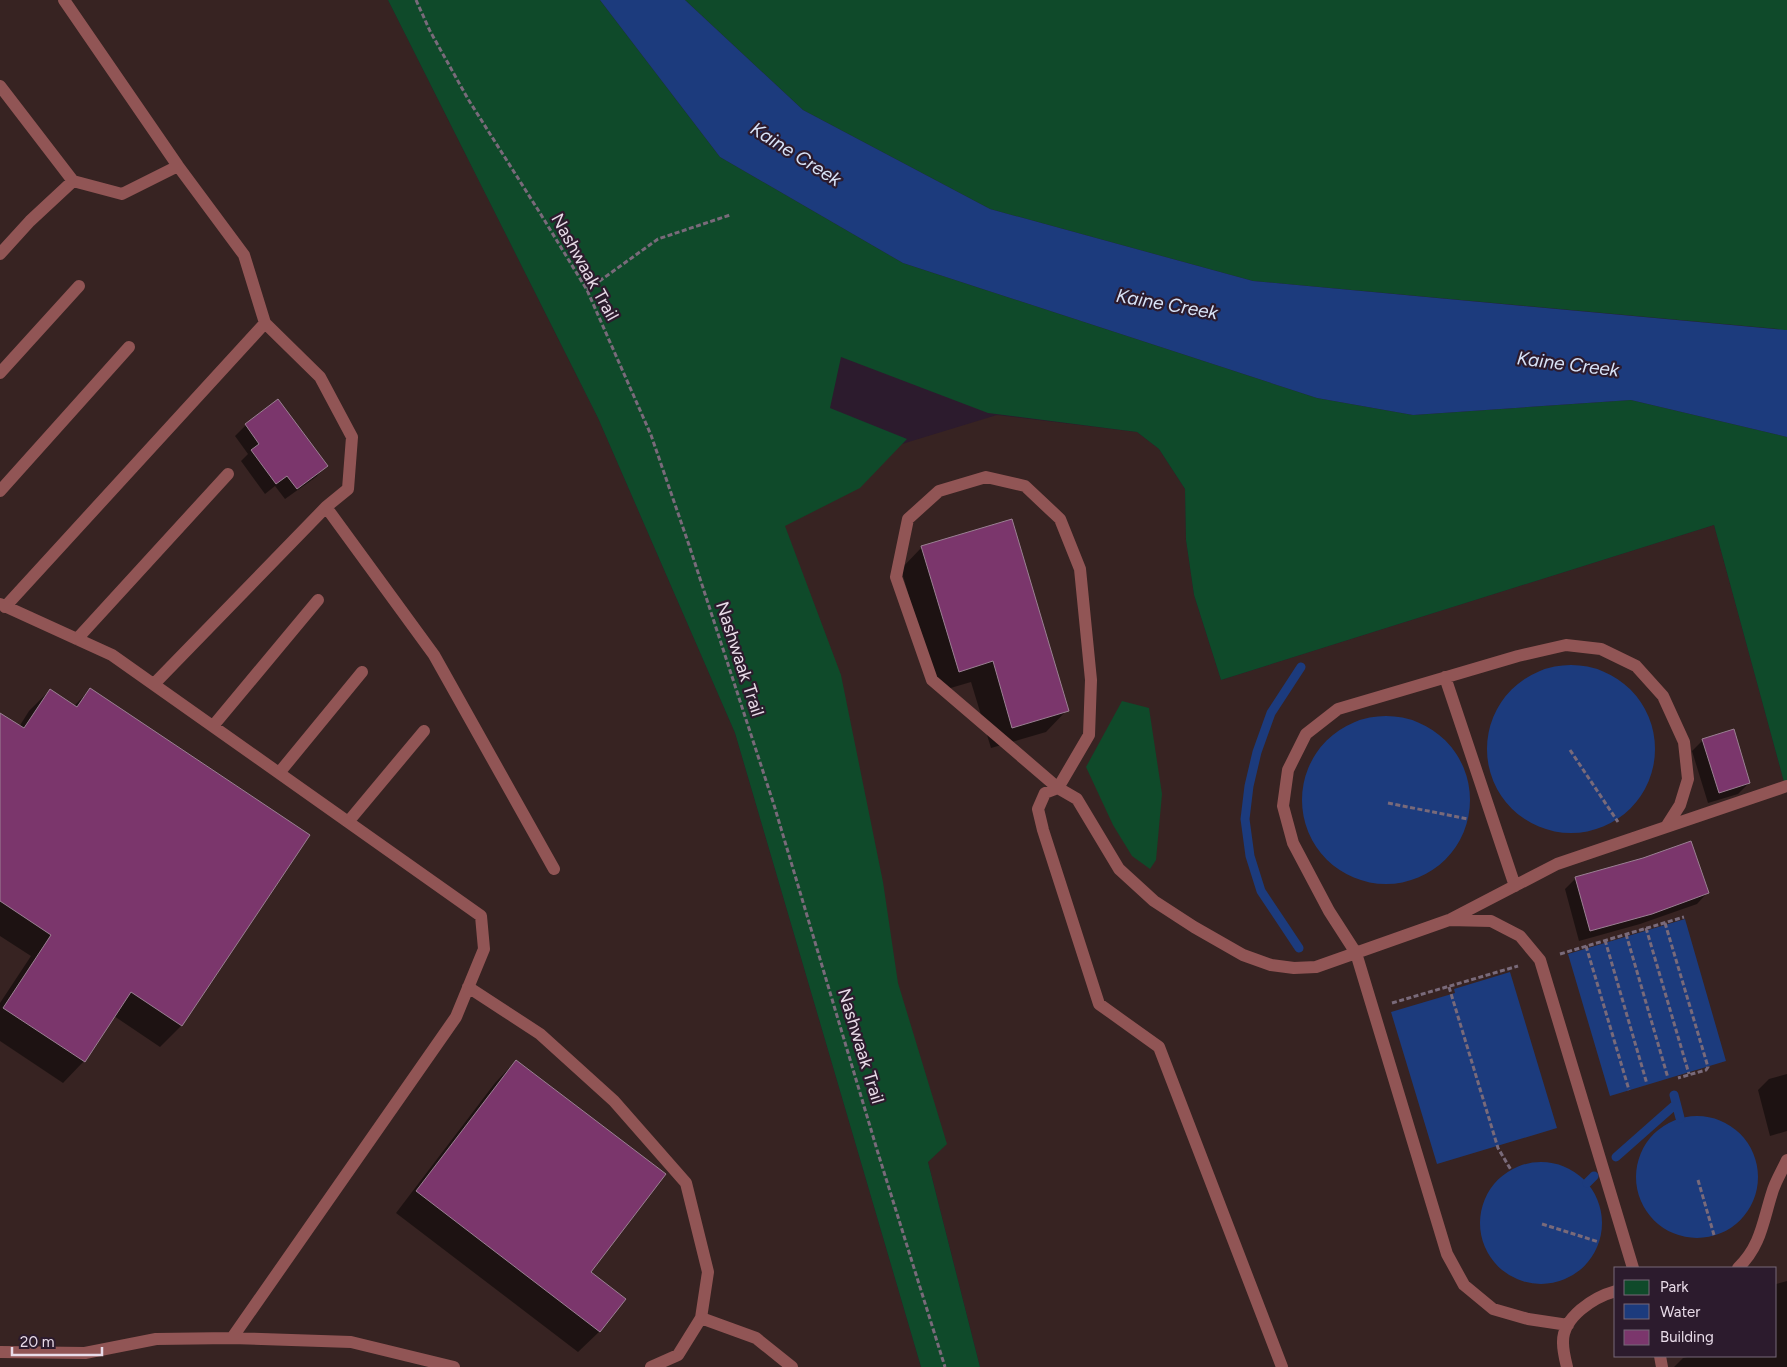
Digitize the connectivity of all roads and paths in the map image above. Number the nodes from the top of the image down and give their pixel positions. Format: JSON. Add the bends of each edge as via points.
{"nodes":[{"id":1,"x":64,"y":0,"type":"edge"},
{"id":2,"x":416,"y":0,"type":"edge"},
{"id":3,"x":0,"y":86,"type":"edge"},
{"id":4,"x":178,"y":166,"type":"junction"},
{"id":5,"x":73,"y":181,"type":"junction"},
{"id":6,"x":730,"y":215,"type":"dead end"},
{"id":7,"x":0,"y":254,"type":"edge"},
{"id":8,"x":79,"y":286,"type":"dead end"},
{"id":9,"x":587,"y":290,"type":"junction"},
{"id":10,"x":265,"y":323,"type":"junction"},
{"id":11,"x":129,"y":348,"type":"dead end"},
{"id":12,"x":0,"y":373,"type":"edge"},
{"id":13,"x":228,"y":474,"type":"dead end"},
{"id":14,"x":0,"y":491,"type":"edge"},
{"id":15,"x":326,"y":507,"type":"junction"},
{"id":16,"x":318,"y":600,"type":"dead end"},
{"id":17,"x":3,"y":606,"type":"edge"},
{"id":18,"x":77,"y":639,"type":"junction"},
{"id":19,"x":362,"y":672,"type":"dead end"},
{"id":20,"x":1445,"y":678,"type":"junction"},
{"id":21,"x":154,"y":684,"type":"junction"},
{"id":22,"x":213,"y":726,"type":"junction"},
{"id":23,"x":424,"y":731,"type":"dead end"},
{"id":24,"x":1570,"y":750,"type":"dead end"},
{"id":25,"x":279,"y":773,"type":"junction"},
{"id":26,"x":1787,"y":786,"type":"edge"},
{"id":27,"x":1058,"y":788,"type":"junction"},
{"id":28,"x":1388,"y":803,"type":"dead end"},
{"id":29,"x":1468,"y":819,"type":"dead end"},
{"id":30,"x":348,"y":822,"type":"junction"},
{"id":31,"x":1666,"y":827,"type":"junction"},
{"id":32,"x":1623,"y":829,"type":"dead end"},
{"id":33,"x":554,"y":869,"type":"dead end"},
{"id":34,"x":1515,"y":886,"type":"junction"},
{"id":35,"x":1449,"y":920,"type":"junction"},
{"id":36,"x":1665,"y":923,"type":"dead end"},
{"id":37,"x":1646,"y":928,"type":"dead end"},
{"id":38,"x":1626,"y":934,"type":"dead end"},
{"id":39,"x":1605,"y":940,"type":"dead end"},
{"id":40,"x":1586,"y":946,"type":"dead end"},
{"id":41,"x":1356,"y":953,"type":"junction"},
{"id":42,"x":1449,"y":986,"type":"dead end"},
{"id":43,"x":468,"y":987,"type":"junction"},
{"id":44,"x":1689,"y":1074,"type":"junction"},
{"id":45,"x":1668,"y":1078,"type":"dead end"},
{"id":46,"x":1678,"y":1078,"type":"dead end"},
{"id":47,"x":1647,"y":1084,"type":"dead end"},
{"id":48,"x":1629,"y":1090,"type":"dead end"},
{"id":49,"x":1787,"y":1160,"type":"edge"},
{"id":50,"x":1511,"y":1170,"type":"dead end"},
{"id":51,"x":1698,"y":1180,"type":"dead end"},
{"id":52,"x":1542,"y":1224,"type":"dead end"},
{"id":53,"x":1714,"y":1235,"type":"dead end"},
{"id":54,"x":1599,"y":1242,"type":"dead end"},
{"id":55,"x":1633,"y":1267,"type":"edge"},
{"id":56,"x":1739,"y":1267,"type":"edge"},
{"id":57,"x":1614,"y":1291,"type":"edge"},
{"id":58,"x":702,"y":1318,"type":"junction"},
{"id":59,"x":1568,"y":1325,"type":"junction"},
{"id":60,"x":232,"y":1338,"type":"junction"},
{"id":61,"x":0,"y":1343,"type":"edge"},
{"id":62,"x":0,"y":1352,"type":"edge"},
{"id":63,"x":25,"y":1352,"type":"junction"},
{"id":64,"x":454,"y":1367,"type":"edge"},
{"id":65,"x":650,"y":1367,"type":"edge"},
{"id":66,"x":792,"y":1367,"type":"edge"},
{"id":67,"x":945,"y":1367,"type":"edge"},
{"id":68,"x":1282,"y":1367,"type":"edge"},
{"id":69,"x":1567,"y":1367,"type":"edge"}],
"edges":[{"from":1,"to":4,"type":"lane"},
{"from":2,"to":9,"type":"path","name":"Nashwaak Trail","via":[[468,99]]},
{"from":3,"to":5,"type":"lane"},
{"from":4,"to":5,"type":"lane","via":[[122,194]]},
{"from":4,"to":10,"type":"lane","via":[[244,255]]},
{"from":5,"to":7,"type":"lane"},
{"from":6,"to":9,"type":"path","via":[[658,239]]},
{"from":8,"to":12,"type":"lane"},
{"from":9,"to":67,"type":"path","name":"Nashwaak Trail","via":[[651,435],[692,554],[774,805]]},
{"from":10,"to":15,"type":"lane","via":[[320,377],[352,437],[348,489]]},
{"from":10,"to":17,"type":"lane"},
{"from":11,"to":14,"type":"lane"},
{"from":13,"to":18,"type":"lane"},
{"from":15,"to":21,"type":"lane"},
{"from":15,"to":33,"type":"lane","via":[[434,656]]},
{"from":16,"to":22,"type":"lane"},
{"from":17,"to":18,"type":"lane"},
{"from":18,"to":21,"type":"lane","via":[[112,654]]},
{"from":19,"to":25,"type":"lane"},
{"from":20,"to":31,"type":"lane","via":[[1566,645],[1601,649],[1636,666],[1663,696],[1684,742],[1688,779],[1680,805]]},
{"from":20,"to":34,"type":"lane"},
{"from":20,"to":41,"type":"lane","via":[[1338,709],[1306,734],[1288,770],[1283,806],[1293,843],[1329,912]]},
{"from":21,"to":22,"type":"lane"},
{"from":22,"to":25,"type":"lane"},
{"from":23,"to":30,"type":"lane"},
{"from":24,"to":32,"type":"path"},
{"from":25,"to":30,"type":"lane"},
{"from":26,"to":31,"type":"lane"},
{"from":27,"to":27,"type":"lane","via":[[1089,735],[1091,680],[1080,569],[1060,519],[1025,486],[986,477],[939,491],[908,519],[896,577],[932,680]]},
{"from":27,"to":41,"type":"lane","via":[[1077,799],[1120,869],[1154,901],[1243,955],[1271,965],[1294,968],[1316,967]]},
{"from":27,"to":68,"type":"lane","via":[[1045,793],[1038,809],[1099,1004],[1159,1047]]},
{"from":28,"to":29,"type":"path"},
{"from":30,"to":43,"type":"lane","via":[[481,916],[484,949]]},
{"from":31,"to":34,"type":"lane","via":[[1557,864]]},
{"from":34,"to":35,"type":"lane"},
{"from":35,"to":41,"type":"lane"},
{"from":35,"to":55,"type":"lane","via":[[1491,922],[1520,936],[1540,960]]},
{"from":36,"to":44,"type":"path","via":[[1708,1067]]},
{"from":37,"to":44,"type":"path"},
{"from":38,"to":45,"type":"path"},
{"from":39,"to":47,"type":"path"},
{"from":40,"to":48,"type":"path"},
{"from":41,"to":59,"type":"lane","via":[[1447,1254],[1464,1285],[1493,1309]]},
{"from":42,"to":50,"type":"path","via":[[1498,1148]]},
{"from":43,"to":58,"type":"lane","via":[[540,1034],[614,1101],[686,1184],[708,1272]]},
{"from":43,"to":60,"type":"lane","via":[[456,1016]]},
{"from":44,"to":46,"type":"path"},
{"from":49,"to":56,"type":"lane","via":[[1772,1192],[1763,1231]]},
{"from":51,"to":53,"type":"path"},
{"from":52,"to":54,"type":"path"},
{"from":57,"to":59,"type":"lane","via":[[1603,1294],[1582,1309]]},
{"from":58,"to":65,"type":"lane","via":[[678,1355]]},
{"from":58,"to":66,"type":"lane","via":[[756,1338]]},
{"from":59,"to":69,"type":"lane","via":[[1562,1342]]},
{"from":60,"to":63,"type":"lane","via":[[156,1339],[85,1353]]},
{"from":60,"to":64,"type":"lane","via":[[350,1342]]},
{"from":61,"to":63,"type":"lane"},
{"from":62,"to":63,"type":"lane"}]}
